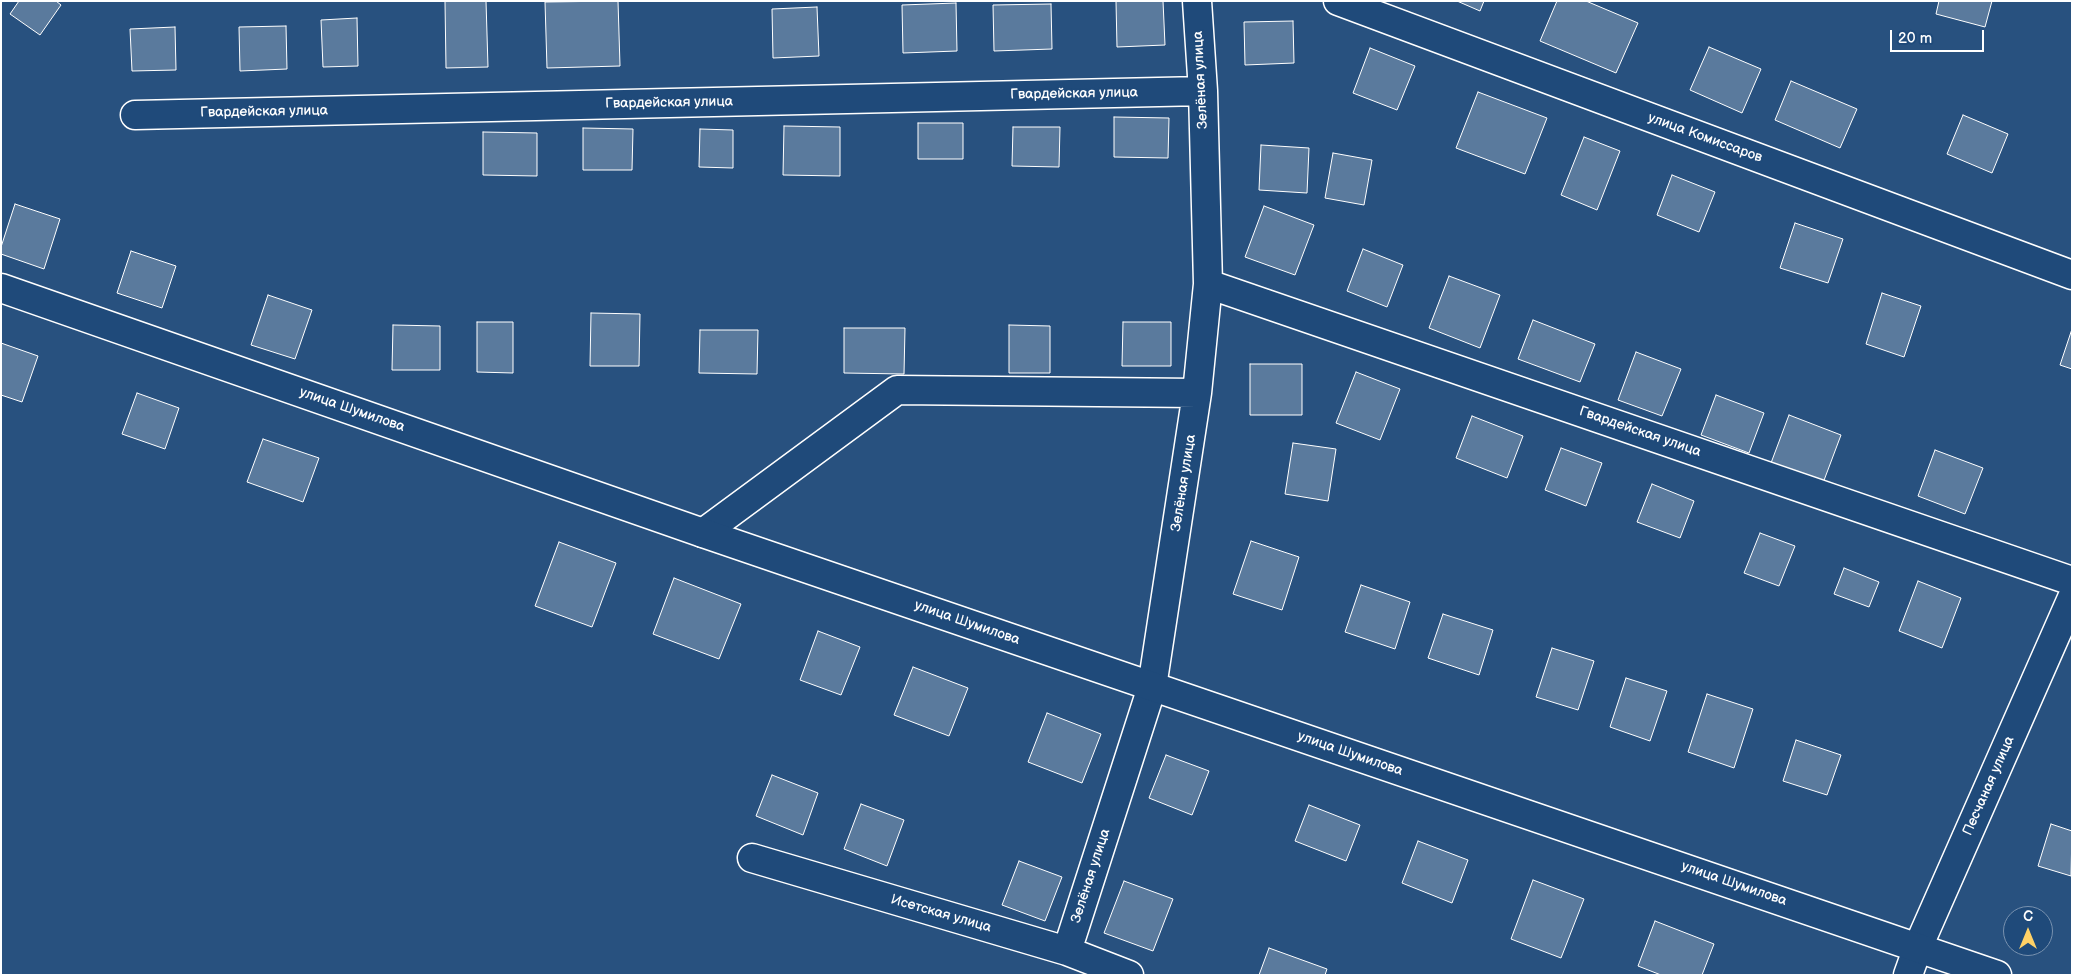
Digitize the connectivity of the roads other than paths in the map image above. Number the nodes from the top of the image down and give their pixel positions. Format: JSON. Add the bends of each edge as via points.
{"nodes":[{"id":1,"x":1197,"y":1,"type":"edge"},
{"id":2,"x":1338,"y":1,"type":"edge"},
{"id":3,"x":1203,"y":91,"type":"junction"},
{"id":4,"x":135,"y":115,"type":"dead end"},
{"id":5,"x":2072,"y":275,"type":"edge"},
{"id":6,"x":1208,"y":284,"type":"junction"},
{"id":7,"x":1,"y":288,"type":"edge"},
{"id":8,"x":1197,"y":393,"type":"junction"},
{"id":9,"x":703,"y":532,"type":"junction"},
{"id":10,"x":2072,"y":581,"type":"edge"},
{"id":11,"x":2072,"y":598,"type":"edge"},
{"id":12,"x":1152,"y":687,"type":"junction"},
{"id":13,"x":752,"y":858,"type":"dead end"},
{"id":14,"x":1918,"y":946,"type":"junction"},
{"id":15,"x":1068,"y":951,"type":"junction"},
{"id":16,"x":1129,"y":975,"type":"edge"},
{"id":17,"x":1908,"y":975,"type":"edge"},
{"id":18,"x":1997,"y":975,"type":"edge"}],
"edges":[{"from":1,"to":3,"type":"street","name":"Зелёная улица"},
{"from":2,"to":5,"type":"street","name":"улица Комиссаров"},
{"from":3,"to":4,"type":"street","name":"Гвардейская улица"},
{"from":3,"to":6,"type":"street","name":"Зелёная улица"},
{"from":6,"to":8,"type":"street","name":"Зелёная улица"},
{"from":6,"to":10,"type":"street","name":"Гвардейская улица"},
{"from":7,"to":9,"type":"street","name":"улица Шумилова"},
{"from":8,"to":9,"type":"street","via":[[897,390]]},
{"from":8,"to":12,"type":"street","name":"Зелёная улица"},
{"from":9,"to":12,"type":"street","name":"улица Шумилова"},
{"from":11,"to":14,"type":"street","name":"Песчаная улица"},
{"from":12,"to":14,"type":"street","name":"улица Шумилова"},
{"from":12,"to":15,"type":"street","name":"Зелёная улица"},
{"from":13,"to":15,"type":"street","name":"Исетская улица"},
{"from":14,"to":17,"type":"street","name":"Песчаная улица"},
{"from":14,"to":18,"type":"street","name":"улица Шумилова"},
{"from":15,"to":16,"type":"street","name":"Исетская улица"}]}
